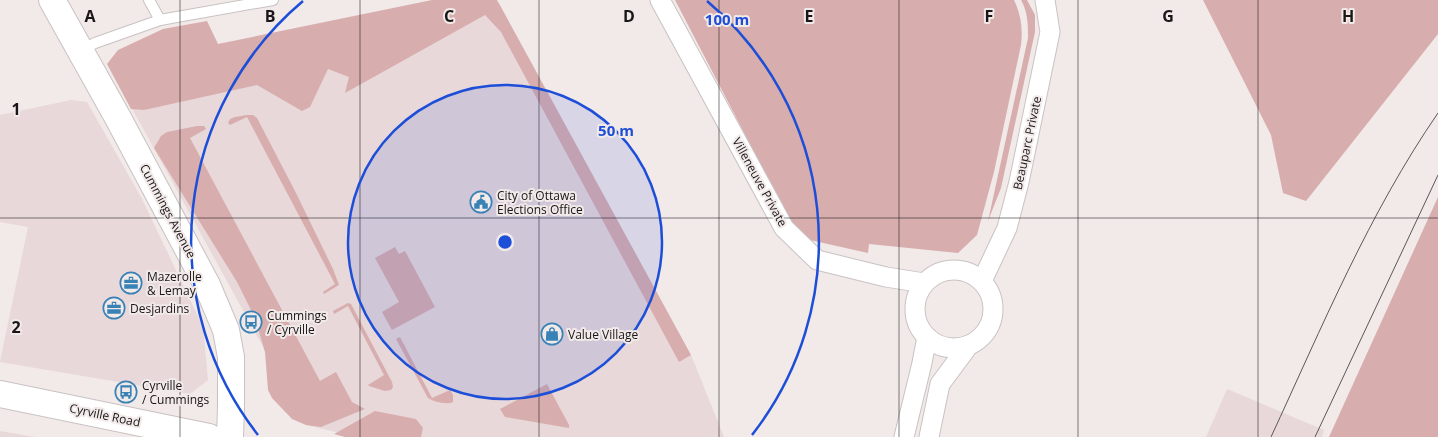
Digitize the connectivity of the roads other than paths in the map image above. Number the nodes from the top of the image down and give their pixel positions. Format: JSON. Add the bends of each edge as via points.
{"nodes":[{"id":1,"x":52,"y":0,"type":"edge"},
{"id":2,"x":149,"y":0,"type":"edge"},
{"id":3,"x":273,"y":0,"type":"edge"},
{"id":4,"x":660,"y":0,"type":"edge"},
{"id":5,"x":1045,"y":0,"type":"edge"},
{"id":6,"x":160,"y":20,"type":"junction"},
{"id":7,"x":80,"y":51,"type":"junction"},
{"id":8,"x":982,"y":281,"type":"junction"},
{"id":9,"x":924,"y":283,"type":"junction"},
{"id":10,"x":927,"y":337,"type":"junction"},
{"id":11,"x":970,"y":345,"type":"junction"},
{"id":12,"x":0,"y":394,"type":"edge"},
{"id":13,"x":209,"y":437,"type":"edge"},
{"id":14,"x":230,"y":437,"type":"edge"},
{"id":15,"x":904,"y":437,"type":"edge"},
{"id":16,"x":929,"y":437,"type":"edge"}],
"edges":[{"from":1,"to":7,"type":"main road","name":"Cummings Avenue"},
{"from":2,"to":6,"type":"lane"},
{"from":3,"to":6,"type":"lane"},
{"from":4,"to":9,"type":"street","name":"Villeneuve Private","via":[[784,228],[817,260]]},
{"from":5,"to":8,"type":"street","name":"Beauparc Private","via":[[1050,32],[1019,182],[1007,228]]},
{"from":6,"to":7,"type":"lane"},
{"from":7,"to":14,"type":"main road","name":"Cummings Avenue","via":[[207,285],[226,330],[231,357]]},
{"from":8,"to":9,"type":"street","via":[[969,272],[954,270],[939,273]]},
{"from":8,"to":11,"type":"street","via":[[994,308],[991,323]]},
{"from":9,"to":10,"type":"street","via":[[915,309],[918,324]]},
{"from":10,"to":11,"type":"street","via":[[940,345],[954,348]]},
{"from":10,"to":15,"type":"street"},
{"from":11,"to":16,"type":"street","via":[[940,384]]},
{"from":12,"to":13,"type":"main road","name":"Cyrville Road"}]}
